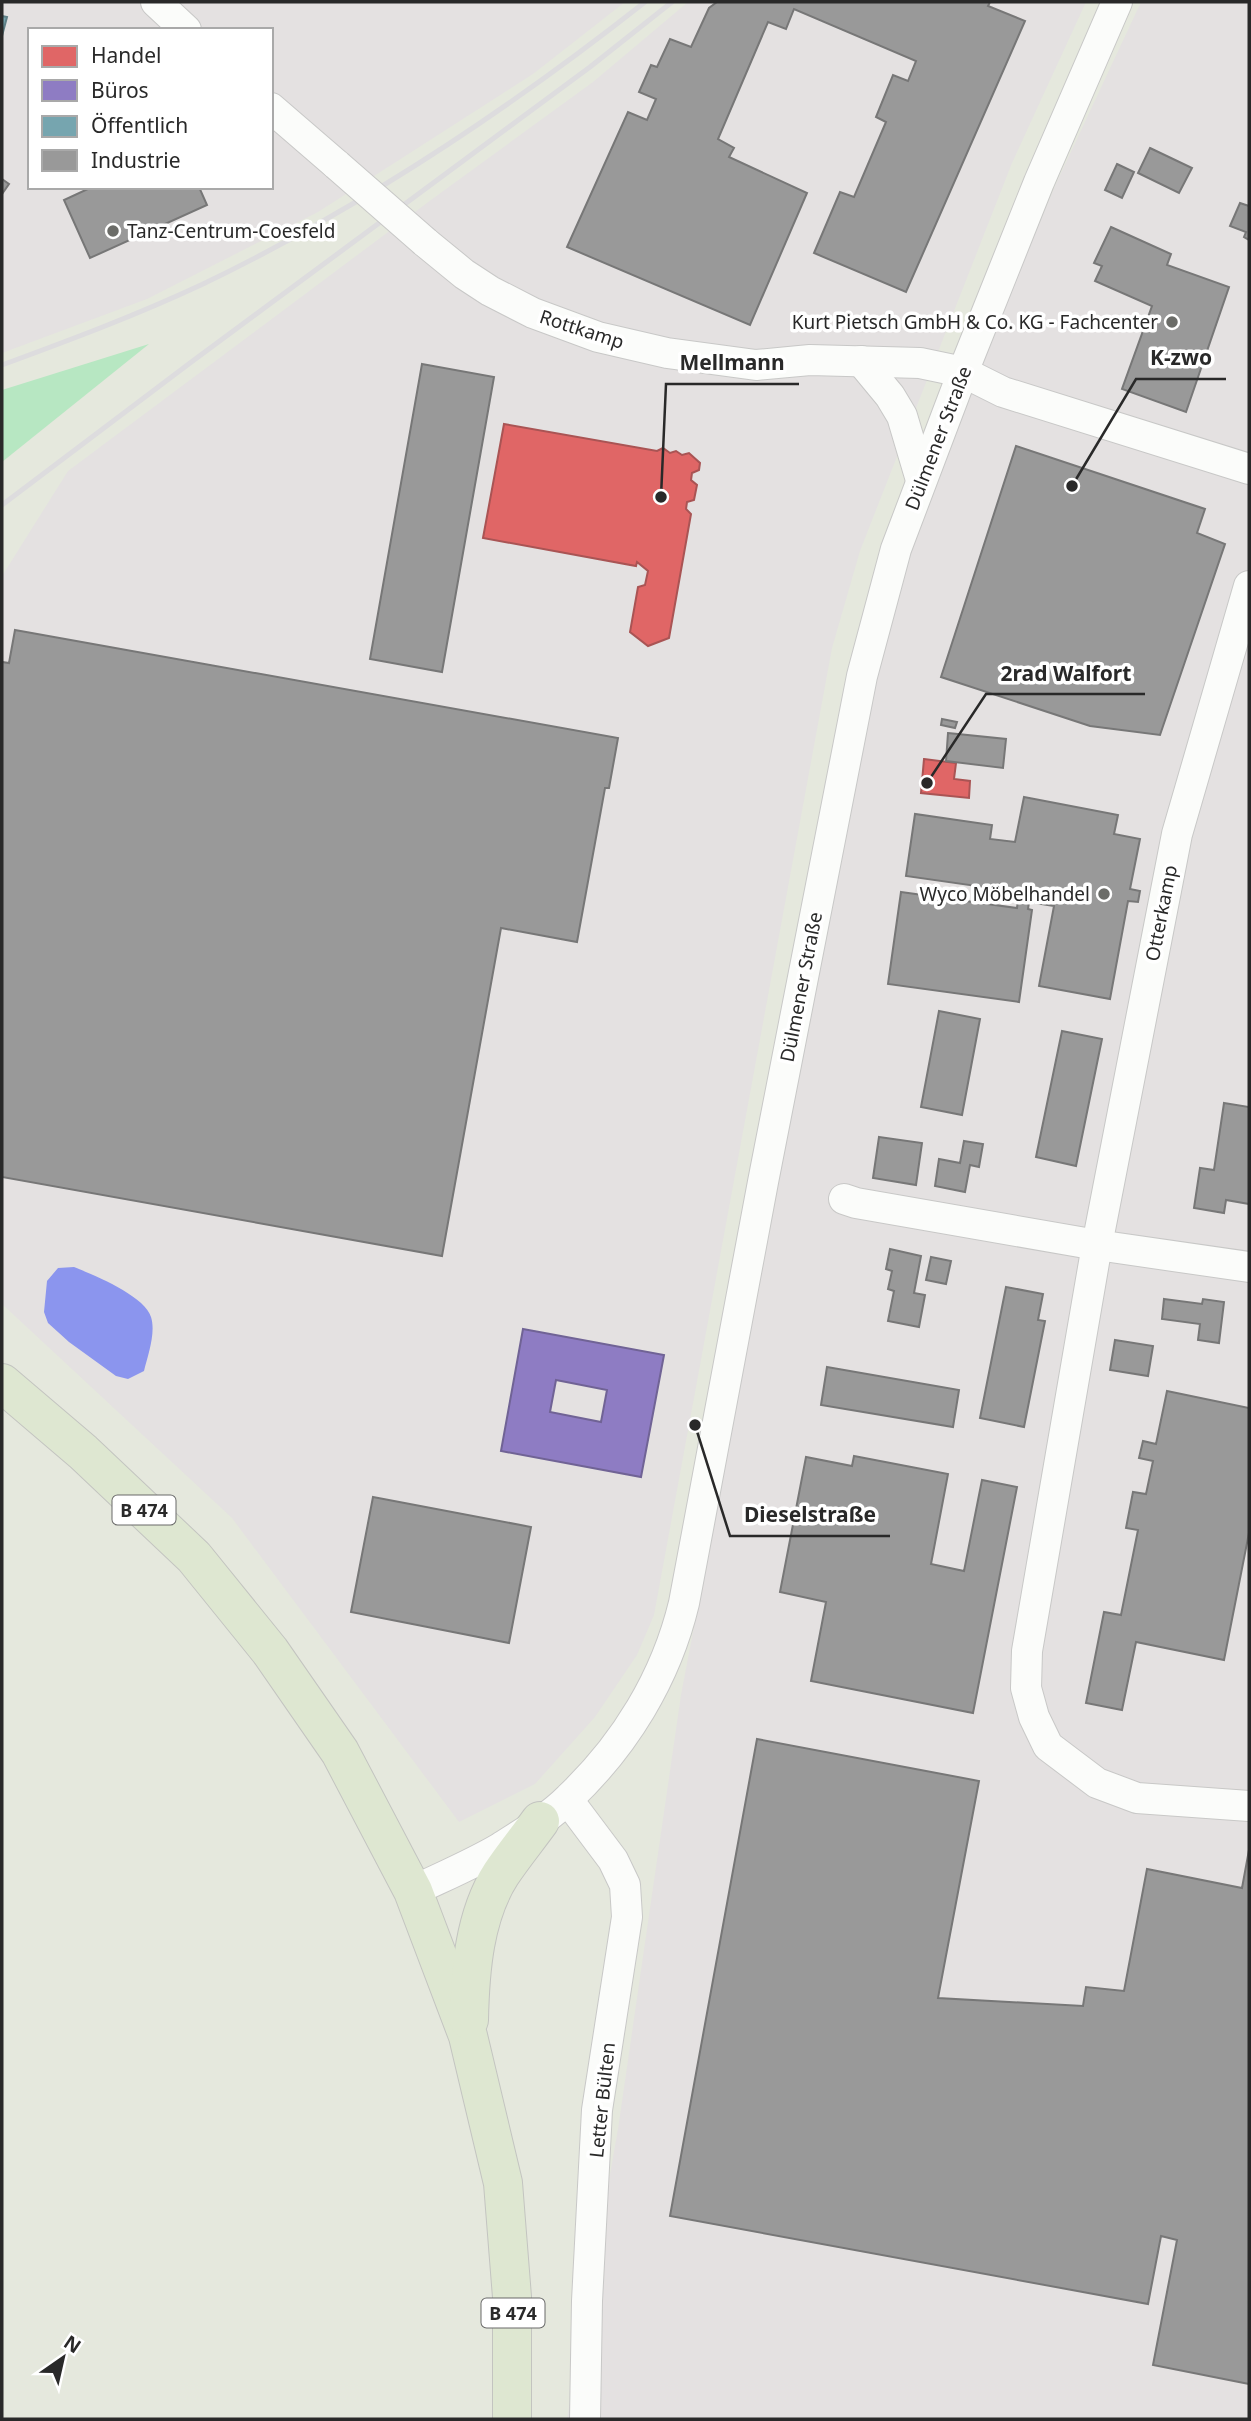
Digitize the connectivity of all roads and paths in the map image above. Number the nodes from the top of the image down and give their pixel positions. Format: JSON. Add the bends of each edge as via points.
{"nodes":[{"id":1,"x":156,"y":2,"type":"edge"},
{"id":2,"x":1116,"y":2,"type":"edge"},
{"id":3,"x":184,"y":28,"type":"edge"},
{"id":4,"x":273,"y":110,"type":"edge"},
{"id":5,"x":861,"y":361,"type":"junction"},
{"id":6,"x":963,"y":372,"type":"junction"},
{"id":7,"x":1249,"y":469,"type":"edge"},
{"id":8,"x":921,"y":480,"type":"junction"},
{"id":9,"x":1249,"y":586,"type":"edge"},
{"id":10,"x":844,"y":1199,"type":"dead end"},
{"id":11,"x":1097,"y":1245,"type":"junction"},
{"id":12,"x":1249,"y":1267,"type":"edge"},
{"id":13,"x":2,"y":1384,"type":"edge"},
{"id":14,"x":1249,"y":1806,"type":"edge"},
{"id":15,"x":554,"y":1811,"type":"junction"},
{"id":16,"x":414,"y":1891,"type":"junction"},
{"id":17,"x":468,"y":2036,"type":"junction"},
{"id":18,"x":512,"y":2419,"type":"edge"},
{"id":19,"x":584,"y":2419,"type":"edge"}],
"edges":[{"from":1,"to":3,"type":"street"},
{"from":2,"to":6,"type":"street","name":"Dülmener Straße"},
{"from":4,"to":5,"type":"street","name":"Rottkamp","bridge":true,"via":[[464,274],[533,313],[598,337],[667,353],[756,365]]},
{"from":5,"to":6,"type":"street","name":"Rottkamp","via":[[920,363]]},
{"from":5,"to":8,"type":"street","via":[[902,416]]},
{"from":6,"to":7,"type":"street","name":"Rottkamp","via":[[1003,392]]},
{"from":6,"to":8,"type":"street","name":"Dülmener Straße"},
{"from":8,"to":15,"type":"street","name":"Dülmener Straße","via":[[896,549],[862,676],[680,1622],[637,1717],[604,1761]]},
{"from":9,"to":11,"type":"street","name":"Otterkamp","via":[[1177,834]]},
{"from":10,"to":11,"type":"street"},
{"from":11,"to":12,"type":"street"},
{"from":11,"to":14,"type":"street","name":"Otterkamp","via":[[1027,1651],[1026,1688],[1048,1746],[1097,1783],[1137,1798]]},
{"from":13,"to":16,"type":"main road","number":"B 474","via":[[83,1452],[194,1557],[270,1651],[340,1752]]},
{"from":15,"to":16,"type":"street","name":"Dülmener Straße","via":[[497,1850]]},
{"from":15,"to":17,"type":"main road","via":[[500,1876],[485,1912],[470,1980]]},
{"from":15,"to":19,"type":"street","name":"Letter Bülten","via":[[613,1860],[625,1885],[627,1917],[597,2110]]},
{"from":16,"to":17,"type":"main road","number":"B 474"},
{"from":17,"to":18,"type":"main road","number":"B 474","via":[[506,2207]]}]}
